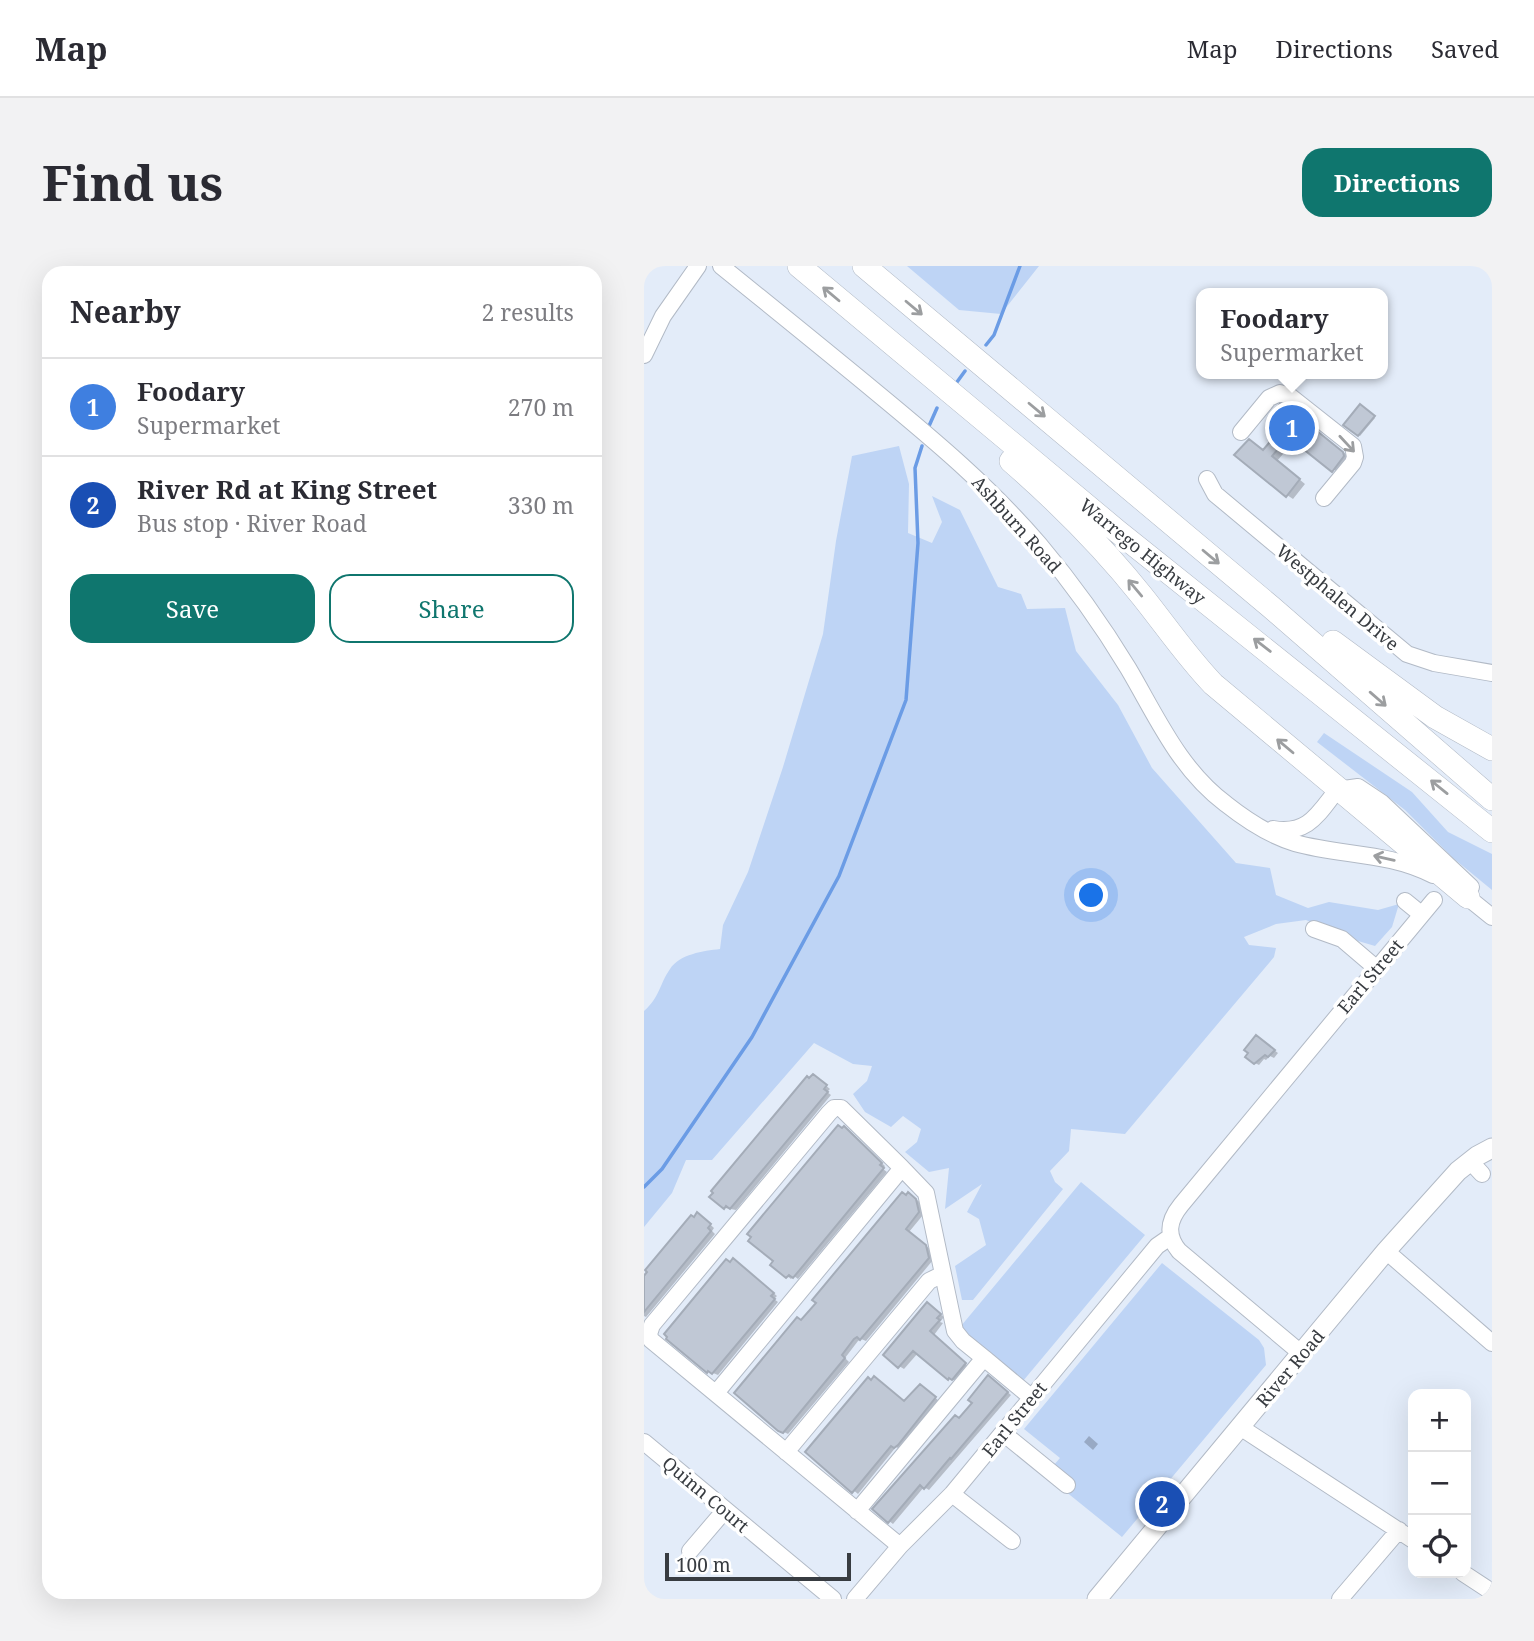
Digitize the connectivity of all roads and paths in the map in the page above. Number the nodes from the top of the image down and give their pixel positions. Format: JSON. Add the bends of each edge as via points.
{"nodes":[{"id":1,"x":698,"y":266,"type":"edge"},
{"id":2,"x":721,"y":266,"type":"edge"},
{"id":3,"x":799,"y":266,"type":"edge"},
{"id":4,"x":864,"y":266,"type":"edge"},
{"id":5,"x":864,"y":321,"type":"junction"},
{"id":6,"x":644,"y":355,"type":"edge"},
{"id":7,"x":1241,"y":432,"type":"dead end"},
{"id":8,"x":1207,"y":479,"type":"dead end"},
{"id":9,"x":1324,"y":498,"type":"dead end"},
{"id":10,"x":1270,"y":607,"type":"junction"},
{"id":11,"x":1492,"y":673,"type":"edge"},
{"id":12,"x":1486,"y":744,"type":"edge"},
{"id":13,"x":1337,"y":790,"type":"junction"},
{"id":14,"x":1492,"y":799,"type":"edge"},
{"id":15,"x":1261,"y":826,"type":"junction"},
{"id":16,"x":1492,"y":831,"type":"edge"},
{"id":17,"x":1468,"y":897,"type":"junction"},
{"id":18,"x":1433,"y":900,"type":"dead end"},
{"id":19,"x":1405,"y":901,"type":"dead end"},
{"id":20,"x":1492,"y":907,"type":"edge"},
{"id":21,"x":1421,"y":914,"type":"junction"},
{"id":22,"x":1492,"y":917,"type":"edge"},
{"id":23,"x":1314,"y":929,"type":"dead end"},
{"id":24,"x":1377,"y":968,"type":"junction"},
{"id":25,"x":1492,"y":1149,"type":"edge"},
{"id":26,"x":902,"y":1168,"type":"junction"},
{"id":27,"x":1170,"y":1237,"type":"junction"},
{"id":28,"x":1386,"y":1251,"type":"junction"},
{"id":29,"x":943,"y":1274,"type":"junction"},
{"id":30,"x":1492,"y":1343,"type":"edge"},
{"id":31,"x":1302,"y":1354,"type":"junction"},
{"id":32,"x":984,"y":1358,"type":"junction"},
{"id":33,"x":716,"y":1393,"type":"junction"},
{"id":34,"x":1032,"y":1398,"type":"junction"},
{"id":35,"x":1240,"y":1427,"type":"junction"},
{"id":36,"x":1003,"y":1433,"type":"junction"},
{"id":37,"x":644,"y":1442,"type":"edge"},
{"id":38,"x":786,"y":1452,"type":"junction"},
{"id":39,"x":1067,"y":1485,"type":"dead end"},
{"id":40,"x":952,"y":1494,"type":"junction"},
{"id":41,"x":725,"y":1510,"type":"junction"},
{"id":42,"x":857,"y":1511,"type":"junction"},
{"id":43,"x":1399,"y":1530,"type":"junction"},
{"id":44,"x":1408,"y":1536,"type":"edge"},
{"id":45,"x":1012,"y":1541,"type":"dead end"},
{"id":46,"x":900,"y":1546,"type":"junction"},
{"id":47,"x":691,"y":1551,"type":"dead end"},
{"id":48,"x":1471,"y":1578,"type":"edge"},
{"id":49,"x":1492,"y":1592,"type":"edge"},
{"id":50,"x":832,"y":1599,"type":"edge"},
{"id":51,"x":855,"y":1599,"type":"edge"},
{"id":52,"x":1097,"y":1599,"type":"edge"},
{"id":53,"x":1340,"y":1599,"type":"edge"}],
"edges":[{"from":1,"to":6,"type":"street","via":[[663,316]]},
{"from":2,"to":15,"type":"street","name":"Ashburn Road","via":[[941,446],[1016,519],[1082,599],[1191,773],[1226,805]]},
{"from":5,"to":3,"type":"highway","name":"Warrego Highway","one_way":true},
{"from":4,"to":10,"type":"highway","one_way":true},
{"from":13,"to":5,"type":"highway","one_way":true,"via":[[1213,684],[1087,533],[879,346]]},
{"from":16,"to":5,"type":"highway","name":"Warrego Highway","one_way":true,"via":[[1117,531]]},
{"from":7,"to":9,"type":"street","one_way":true,"via":[[1269,398],[1280,393],[1353,446],[1353,463]]},
{"from":8,"to":11,"type":"street","name":"Westphalen Drive","via":[[1215,494],[1407,654]]},
{"from":10,"to":12,"type":"highway","via":[[1293,612],[1398,691]]},
{"from":10,"to":14,"type":"highway","one_way":true},
{"from":13,"to":15,"type":"street","name":"Ashburn Road","via":[[1304,827],[1287,831]]},
{"from":13,"to":17,"type":"highway"},
{"from":13,"to":20,"type":"street","via":[[1356,786],[1376,798]]},
{"from":17,"to":15,"type":"street","name":"Ashburn Road","one_way":true,"via":[[1418,867],[1292,842]]},
{"from":17,"to":22,"type":"street","name":"Ashburn Road"},
{"from":18,"to":21,"type":"street","name":"Earl Street"},
{"from":19,"to":21,"type":"street"},
{"from":21,"to":24,"type":"street","name":"Earl Street"},
{"from":23,"to":24,"type":"street","via":[[1342,939]]},
{"from":24,"to":27,"type":"street","name":"Earl Street","via":[[1181,1205],[1170,1225]]},
{"from":25,"to":28,"type":"main road","name":"River Road","via":[[1476,1167],[1444,1185]]},
{"from":26,"to":29,"type":"street","via":[[926,1193]]},
{"from":26,"to":33,"type":"street"},
{"from":26,"to":33,"type":"street","via":[[845,1110],[834,1108],[669,1305],[651,1327],[650,1338]]},
{"from":27,"to":31,"type":"street","via":[[1179,1251]]},
{"from":27,"to":34,"type":"street","name":"Earl Street","via":[[1157,1246]]},
{"from":28,"to":30,"type":"street"},
{"from":28,"to":31,"type":"main road","name":"River Road"},
{"from":29,"to":32,"type":"street","via":[[955,1331]]},
{"from":29,"to":38,"type":"street","via":[[929,1281]]},
{"from":31,"to":35,"type":"main road","name":"River Road"},
{"from":32,"to":34,"type":"street"},
{"from":32,"to":42,"type":"street"},
{"from":33,"to":38,"type":"street"},
{"from":34,"to":36,"type":"street","name":"Earl Street"},
{"from":35,"to":43,"type":"street"},
{"from":35,"to":52,"type":"main road","name":"River Road"},
{"from":36,"to":39,"type":"street"},
{"from":36,"to":40,"type":"street","name":"Earl Street"},
{"from":37,"to":41,"type":"street","name":"Quinn Court"},
{"from":38,"to":42,"type":"street"},
{"from":40,"to":45,"type":"street"},
{"from":40,"to":46,"type":"street","name":"Earl Street"},
{"from":41,"to":47,"type":"street"},
{"from":41,"to":50,"type":"street","name":"Quinn Court"},
{"from":42,"to":46,"type":"street"},
{"from":43,"to":44,"type":"street"},
{"from":43,"to":53,"type":"street"},
{"from":46,"to":51,"type":"street","name":"Earl Street"},
{"from":48,"to":49,"type":"street"}]}
